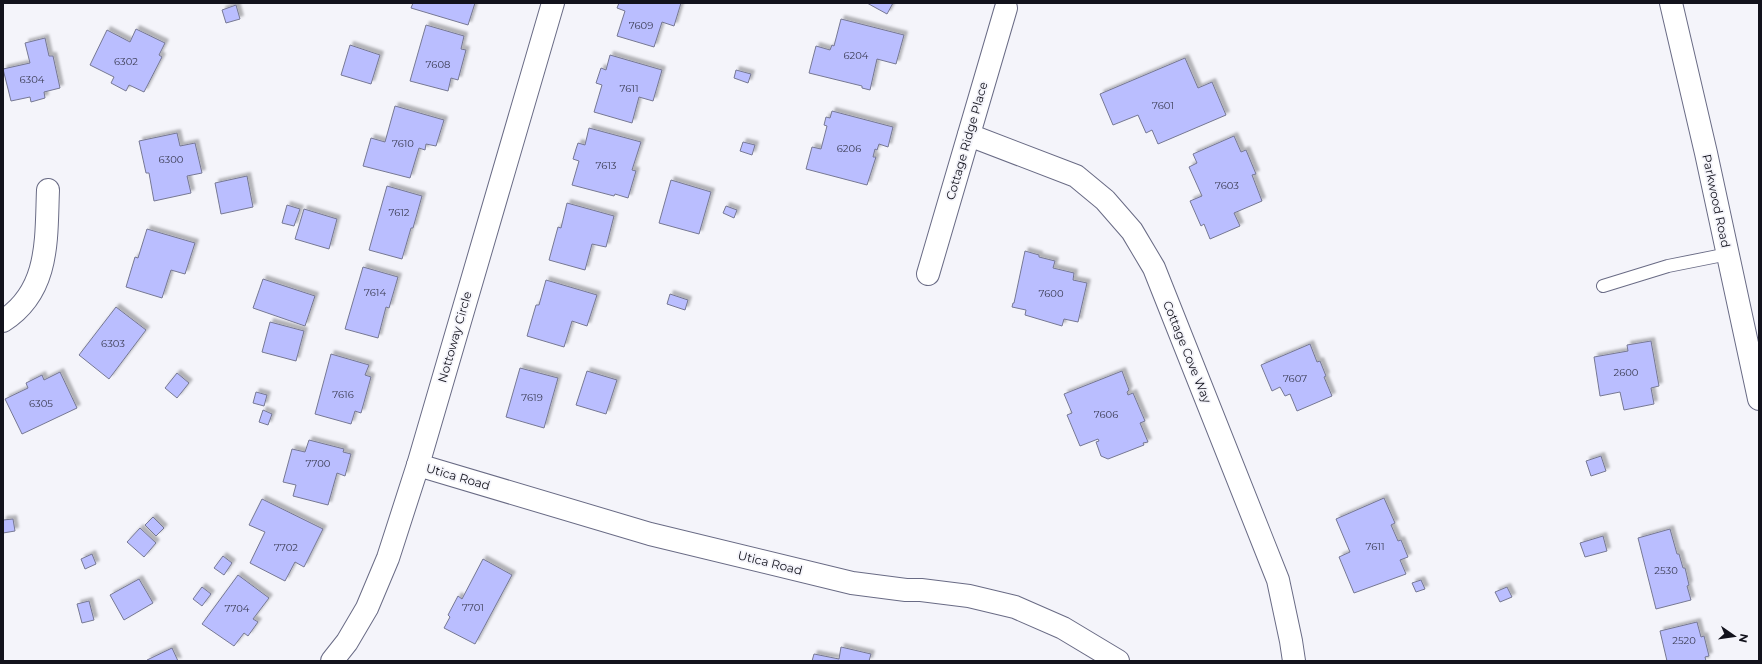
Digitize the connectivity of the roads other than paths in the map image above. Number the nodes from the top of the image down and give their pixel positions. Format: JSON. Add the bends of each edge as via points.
{"nodes":[{"id":1,"x":553,"y":3,"type":"edge"},
{"id":2,"x":1671,"y":3,"type":"edge"},
{"id":3,"x":1006,"y":8,"type":"dead end"},
{"id":4,"x":968,"y":135,"type":"junction"},
{"id":5,"x":48,"y":190,"type":"dead end"},
{"id":6,"x":1728,"y":254,"type":"junction"},
{"id":7,"x":928,"y":274,"type":"dead end"},
{"id":8,"x":1603,"y":286,"type":"dead end"},
{"id":9,"x":3,"y":321,"type":"edge"},
{"id":10,"x":1759,"y":399,"type":"edge"},
{"id":11,"x":418,"y":465,"type":"junction"},
{"id":12,"x":332,"y":661,"type":"edge"},
{"id":13,"x":1118,"y":661,"type":"edge"},
{"id":14,"x":1294,"y":661,"type":"edge"}],
"edges":[{"from":1,"to":11,"type":"street","name":"Nottoway Circle"},
{"from":2,"to":6,"type":"street","name":"Parkwood Road"},
{"from":3,"to":4,"type":"street","name":"Cottage Ridge Place"},
{"from":4,"to":7,"type":"street","name":"Cottage Ridge Place"},
{"from":4,"to":14,"type":"street","name":"Cottage Cove Way","via":[[1076,176],[1106,200],[1132,231],[1154,268],[1278,580]]},
{"from":5,"to":9,"type":"street","via":[[45,258],[36,284],[25,301],[14,314]]},
{"from":6,"to":8,"type":"lane","via":[[1668,266]]},
{"from":6,"to":10,"type":"street","name":"Parkwood Road"},
{"from":11,"to":12,"type":"street","name":"Nottoway Circle","via":[[388,558],[367,608],[347,642]]},
{"from":11,"to":13,"type":"street","name":"Utica Road","via":[[650,534],[852,583],[969,596],[1015,607],[1063,628]]}]}
